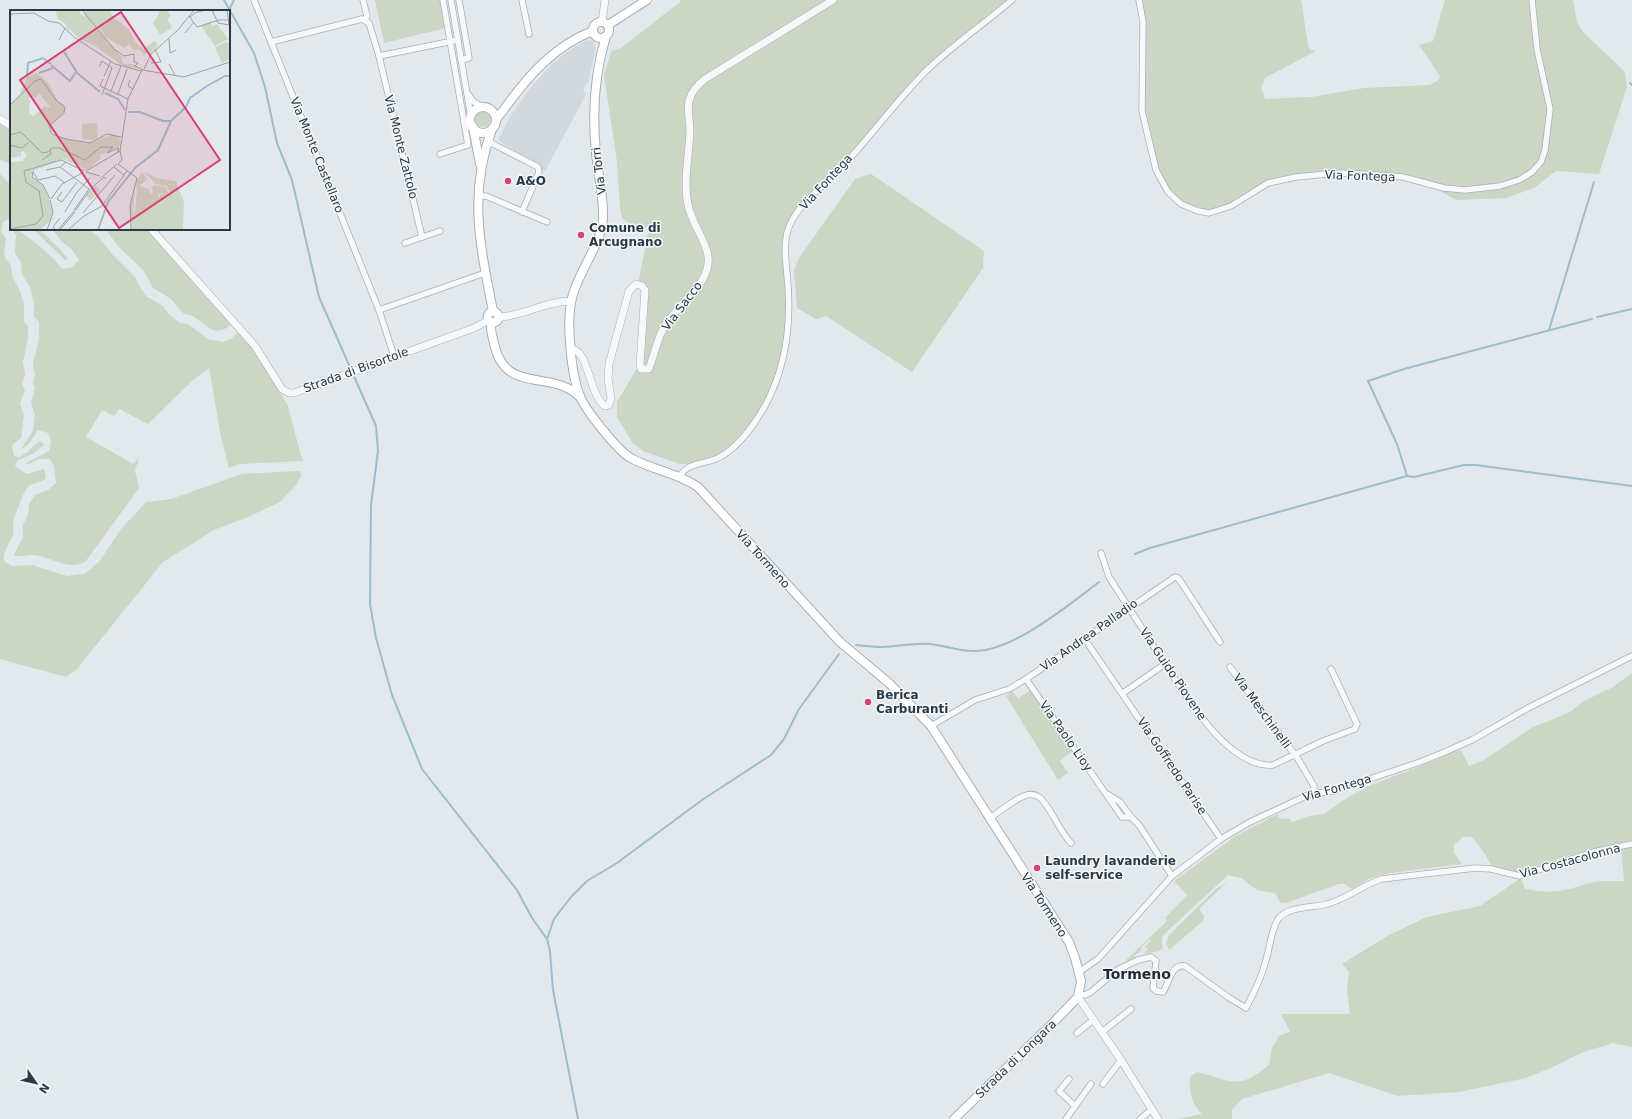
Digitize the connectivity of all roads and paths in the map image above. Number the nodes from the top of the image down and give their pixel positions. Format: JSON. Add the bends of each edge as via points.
{"nodes":[{"id":1,"x":254,"y":0,"type":"edge"},
{"id":2,"x":363,"y":0,"type":"edge"},
{"id":3,"x":444,"y":0,"type":"edge"},
{"id":4,"x":451,"y":0,"type":"edge"},
{"id":5,"x":459,"y":0,"type":"edge"},
{"id":6,"x":522,"y":0,"type":"edge"},
{"id":7,"x":605,"y":0,"type":"edge"},
{"id":8,"x":647,"y":0,"type":"edge"},
{"id":9,"x":833,"y":0,"type":"edge"},
{"id":10,"x":1012,"y":0,"type":"edge"},
{"id":11,"x":1139,"y":0,"type":"edge"},
{"id":12,"x":1532,"y":0,"type":"edge"},
{"id":13,"x":366,"y":20,"type":"junction"},
{"id":14,"x":605,"y":23,"type":"junction"},
{"id":15,"x":593,"y":31,"type":"junction"},
{"id":16,"x":529,"y":34,"type":"dead end"},
{"id":17,"x":606,"y":36,"type":"junction"},
{"id":18,"x":458,"y":40,"type":"junction"},
{"id":19,"x":271,"y":42,"type":"junction"},
{"id":20,"x":449,"y":42,"type":"junction"},
{"id":21,"x":379,"y":56,"type":"junction"},
{"id":22,"x":462,"y":60,"type":"junction"},
{"id":23,"x":466,"y":91,"type":"junction"},
{"id":24,"x":509,"y":102,"type":"junction"},
{"id":25,"x":485,"y":107,"type":"junction"},
{"id":26,"x":470,"y":117,"type":"junction"},
{"id":27,"x":0,"y":119,"type":"edge"},
{"id":28,"x":496,"y":120,"type":"junction"},
{"id":29,"x":10,"y":125,"type":"edge"},
{"id":30,"x":473,"y":128,"type":"junction"},
{"id":31,"x":492,"y":129,"type":"junction"},
{"id":32,"x":487,"y":141,"type":"junction"},
{"id":33,"x":440,"y":154,"type":"dead end"},
{"id":34,"x":480,"y":167,"type":"junction"},
{"id":35,"x":478,"y":196,"type":"junction"},
{"id":36,"x":522,"y":212,"type":"junction"},
{"id":37,"x":547,"y":222,"type":"dead end"},
{"id":38,"x":152,"y":230,"type":"edge"},
{"id":39,"x":440,"y":231,"type":"dead end"},
{"id":40,"x":422,"y":237,"type":"junction"},
{"id":41,"x":405,"y":243,"type":"dead end"},
{"id":42,"x":486,"y":273,"type":"junction"},
{"id":43,"x":571,"y":301,"type":"junction"},
{"id":44,"x":379,"y":310,"type":"junction"},
{"id":45,"x":496,"y":314,"type":"junction"},
{"id":46,"x":491,"y":321,"type":"junction"},
{"id":47,"x":571,"y":349,"type":"junction"},
{"id":48,"x":394,"y":356,"type":"junction"},
{"id":49,"x":576,"y":381,"type":"junction"},
{"id":50,"x":564,"y":386,"type":"junction"},
{"id":51,"x":580,"y":398,"type":"junction"},
{"id":52,"x":680,"y":476,"type":"junction"},
{"id":53,"x":1101,"y":553,"type":"dead end"},
{"id":54,"x":1128,"y":608,"type":"junction"},
{"id":55,"x":1084,"y":638,"type":"junction"},
{"id":56,"x":1220,"y":642,"type":"dead end"},
{"id":57,"x":1632,"y":656,"type":"edge"},
{"id":58,"x":1165,"y":664,"type":"junction"},
{"id":59,"x":1230,"y":667,"type":"dead end"},
{"id":60,"x":1331,"y":669,"type":"dead end"},
{"id":61,"x":1026,"y":679,"type":"junction"},
{"id":62,"x":1123,"y":694,"type":"junction"},
{"id":63,"x":931,"y":726,"type":"junction"},
{"id":64,"x":1294,"y":754,"type":"junction"},
{"id":65,"x":1310,"y":794,"type":"junction"},
{"id":66,"x":990,"y":819,"type":"junction"},
{"id":67,"x":1221,"y":839,"type":"junction"},
{"id":68,"x":1071,"y":843,"type":"dead end"},
{"id":69,"x":1632,"y":844,"type":"edge"},
{"id":70,"x":1172,"y":876,"type":"junction"},
{"id":71,"x":1079,"y":972,"type":"junction"},
{"id":72,"x":1078,"y":995,"type":"junction"},
{"id":73,"x":1131,"y":1009,"type":"dead end"},
{"id":74,"x":1093,"y":1020,"type":"junction"},
{"id":75,"x":1102,"y":1032,"type":"junction"},
{"id":76,"x":1077,"y":1033,"type":"dead end"},
{"id":77,"x":1121,"y":1060,"type":"junction"},
{"id":78,"x":1069,"y":1079,"type":"dead end"},
{"id":79,"x":1091,"y":1084,"type":"dead end"},
{"id":80,"x":1103,"y":1084,"type":"dead end"},
{"id":81,"x":1075,"y":1106,"type":"junction"},
{"id":82,"x":1152,"y":1109,"type":"junction"},
{"id":83,"x":954,"y":1119,"type":"edge"},
{"id":84,"x":1066,"y":1119,"type":"edge"},
{"id":85,"x":1140,"y":1119,"type":"edge"},
{"id":86,"x":1158,"y":1119,"type":"edge"}],
"edges":[{"from":1,"to":19,"type":"street","name":"Via Monte Castellaro"},
{"from":2,"to":13,"type":"street","name":"Via Monte Zattolo"},
{"from":3,"to":20,"type":"street"},
{"from":4,"to":18,"type":"street"},
{"from":5,"to":22,"type":"street","via":[[469,58]]},
{"from":6,"to":16,"type":"street"},
{"from":7,"to":14,"type":"street"},
{"from":8,"to":14,"type":"main road"},
{"from":9,"to":47,"type":"street","name":"Via Sacco","via":[[705,79],[691,93],[686,194],[692,218],[706,247],[708,265],[705,276],[667,322],[660,335],[650,369],[641,369],[640,364],[645,290],[636,284],[629,291],[609,364],[609,405],[606,406],[598,398],[582,355]]},
{"from":10,"to":52,"type":"street","name":"Via Fontega","via":[[948,50],[795,216],[787,232],[785,246],[788,334],[780,370],[770,394],[754,423],[735,446],[709,462],[686,467]]},
{"from":11,"to":12,"type":"street","name":"Via Fontega","via":[[1143,41],[1142,111],[1156,170],[1168,192],[1181,204],[1210,213],[1231,206],[1268,183],[1296,177],[1338,173],[1369,174],[1403,177],[1444,188],[1465,190],[1500,186],[1519,180],[1532,172],[1546,150],[1550,109],[1536,49]]},
{"from":13,"to":19,"type":"street"},
{"from":13,"to":21,"type":"street","name":"Via Monte Zattolo"},
{"from":14,"to":15,"type":"main road","via":[[595,24]]},
{"from":14,"to":17,"type":"main road","via":[[610,30]]},
{"from":15,"to":17,"type":"main road","via":[[599,38]]},
{"from":15,"to":24,"type":"main road","via":[[565,45],[549,58]]},
{"from":17,"to":43,"type":"main road","name":"Via Torri","via":[[593,101],[603,219]]},
{"from":18,"to":20,"type":"street"},
{"from":18,"to":22,"type":"street"},
{"from":19,"to":44,"type":"street","name":"Via Monte Castellaro"},
{"from":20,"to":21,"type":"street"},
{"from":20,"to":33,"type":"street","via":[[468,145]]},
{"from":21,"to":40,"type":"street","name":"Via Monte Zattolo"},
{"from":22,"to":23,"type":"street"},
{"from":23,"to":25,"type":"street","via":[[472,100]]},
{"from":23,"to":26,"type":"street"},
{"from":24,"to":25,"type":"main road","via":[[497,107]]},
{"from":24,"to":28,"type":"main road"},
{"from":25,"to":26,"type":"main road","via":[[475,110]]},
{"from":25,"to":28,"type":"main road","via":[[494,114]]},
{"from":26,"to":30,"type":"main road"},
{"from":27,"to":29,"type":"street"},
{"from":28,"to":31,"type":"main road"},
{"from":30,"to":31,"type":"main road","via":[[481,132]]},
{"from":30,"to":34,"type":"main road"},
{"from":31,"to":32,"type":"main road"},
{"from":32,"to":34,"type":"main road"},
{"from":32,"to":36,"type":"street","via":[[538,167],[539,172]]},
{"from":34,"to":35,"type":"main road"},
{"from":35,"to":36,"type":"street","via":[[486,196]]},
{"from":35,"to":42,"type":"main road","via":[[477,216]]},
{"from":36,"to":37,"type":"street"},
{"from":38,"to":48,"type":"street","name":"Strada di Bisortole","via":[[238,325],[255,346],[282,389],[294,393]]},
{"from":39,"to":40,"type":"street"},
{"from":40,"to":41,"type":"street"},
{"from":42,"to":44,"type":"street"},
{"from":42,"to":45,"type":"main road"},
{"from":43,"to":45,"type":"street","via":[[553,302],[508,316]]},
{"from":43,"to":47,"type":"main road","name":"Via Tormeno"},
{"from":44,"to":48,"type":"street","name":"Via Monte Castellaro"},
{"from":45,"to":46,"type":"main road","via":[[488,315]]},
{"from":46,"to":48,"type":"street","name":"Strada di Bisortole"},
{"from":46,"to":50,"type":"main road","via":[[490,328],[497,356],[503,366],[515,375]]},
{"from":47,"to":49,"type":"main road","name":"Via Tormeno"},
{"from":49,"to":50,"type":"main road"},
{"from":49,"to":51,"type":"main road","name":"Via Tormeno"},
{"from":50,"to":51,"type":"main road"},
{"from":51,"to":52,"type":"main road","name":"Via Tormeno","via":[[623,452],[641,463]]},
{"from":52,"to":63,"type":"main road","name":"Via Tormeno","via":[[698,487],[840,642],[889,683]]},
{"from":53,"to":54,"type":"street","name":"Via Guido Piovene","via":[[1109,577]]},
{"from":54,"to":55,"type":"street","name":"Via Andrea Palladio"},
{"from":54,"to":56,"type":"street","name":"Via Andrea Palladio","via":[[1176,577]]},
{"from":54,"to":58,"type":"street","name":"Via Guido Piovene"},
{"from":55,"to":61,"type":"street","name":"Via Andrea Palladio"},
{"from":55,"to":62,"type":"street","name":"Via Goffredo Parise"},
{"from":57,"to":65,"type":"street","name":"Via Fontega","via":[[1528,708],[1472,740],[1334,791]]},
{"from":58,"to":62,"type":"street"},
{"from":58,"to":64,"type":"street","name":"Via Guido Piovene","via":[[1200,717],[1221,740],[1236,751],[1254,763],[1265,766],[1273,765]]},
{"from":59,"to":64,"type":"street","name":"Via Meschinelli"},
{"from":60,"to":64,"type":"street","name":"Via Meschinelli","via":[[1357,726]]},
{"from":61,"to":63,"type":"street","name":"Via Andrea Palladio","via":[[1009,689],[975,700]]},
{"from":61,"to":70,"type":"street","name":"Via Paolo Lioy","via":[[1106,794],[1120,802],[1139,825]]},
{"from":62,"to":67,"type":"street","name":"Via Goffredo Parise"},
{"from":63,"to":66,"type":"main road","name":"Via Tormeno"},
{"from":64,"to":65,"type":"street","name":"Via Meschinelli","via":[[1314,786]]},
{"from":65,"to":67,"type":"street","name":"Via Fontega"},
{"from":66,"to":68,"type":"street","via":[[1024,796],[1039,796]]},
{"from":66,"to":71,"type":"main road","name":"Via Tormeno","via":[[1068,942]]},
{"from":67,"to":70,"type":"street","name":"Via Fontega"},
{"from":69,"to":72,"type":"street","name":"Via Costacolonna","via":[[1593,852],[1520,876],[1475,868],[1382,879],[1369,883],[1337,901],[1287,912],[1278,919],[1272,933],[1262,972],[1246,1008],[1182,965],[1170,975],[1163,992],[1156,991],[1153,988],[1156,961],[1151,957],[1117,970],[1091,992]]},
{"from":70,"to":71,"type":"street","name":"Via Fontega","via":[[1098,959]]},
{"from":71,"to":72,"type":"main road","name":"Via Tormeno","via":[[1081,985]]},
{"from":72,"to":74,"type":"street"},
{"from":72,"to":83,"type":"main road","name":"Strada di Longara","via":[[1052,1025]]},
{"from":73,"to":75,"type":"street"},
{"from":74,"to":75,"type":"street"},
{"from":74,"to":76,"type":"street"},
{"from":75,"to":77,"type":"street"},
{"from":77,"to":80,"type":"street"},
{"from":77,"to":82,"type":"street"},
{"from":78,"to":81,"type":"street","via":[[1059,1091]]},
{"from":79,"to":81,"type":"street"},
{"from":81,"to":84,"type":"street"},
{"from":82,"to":85,"type":"street"},
{"from":82,"to":86,"type":"street"}]}
